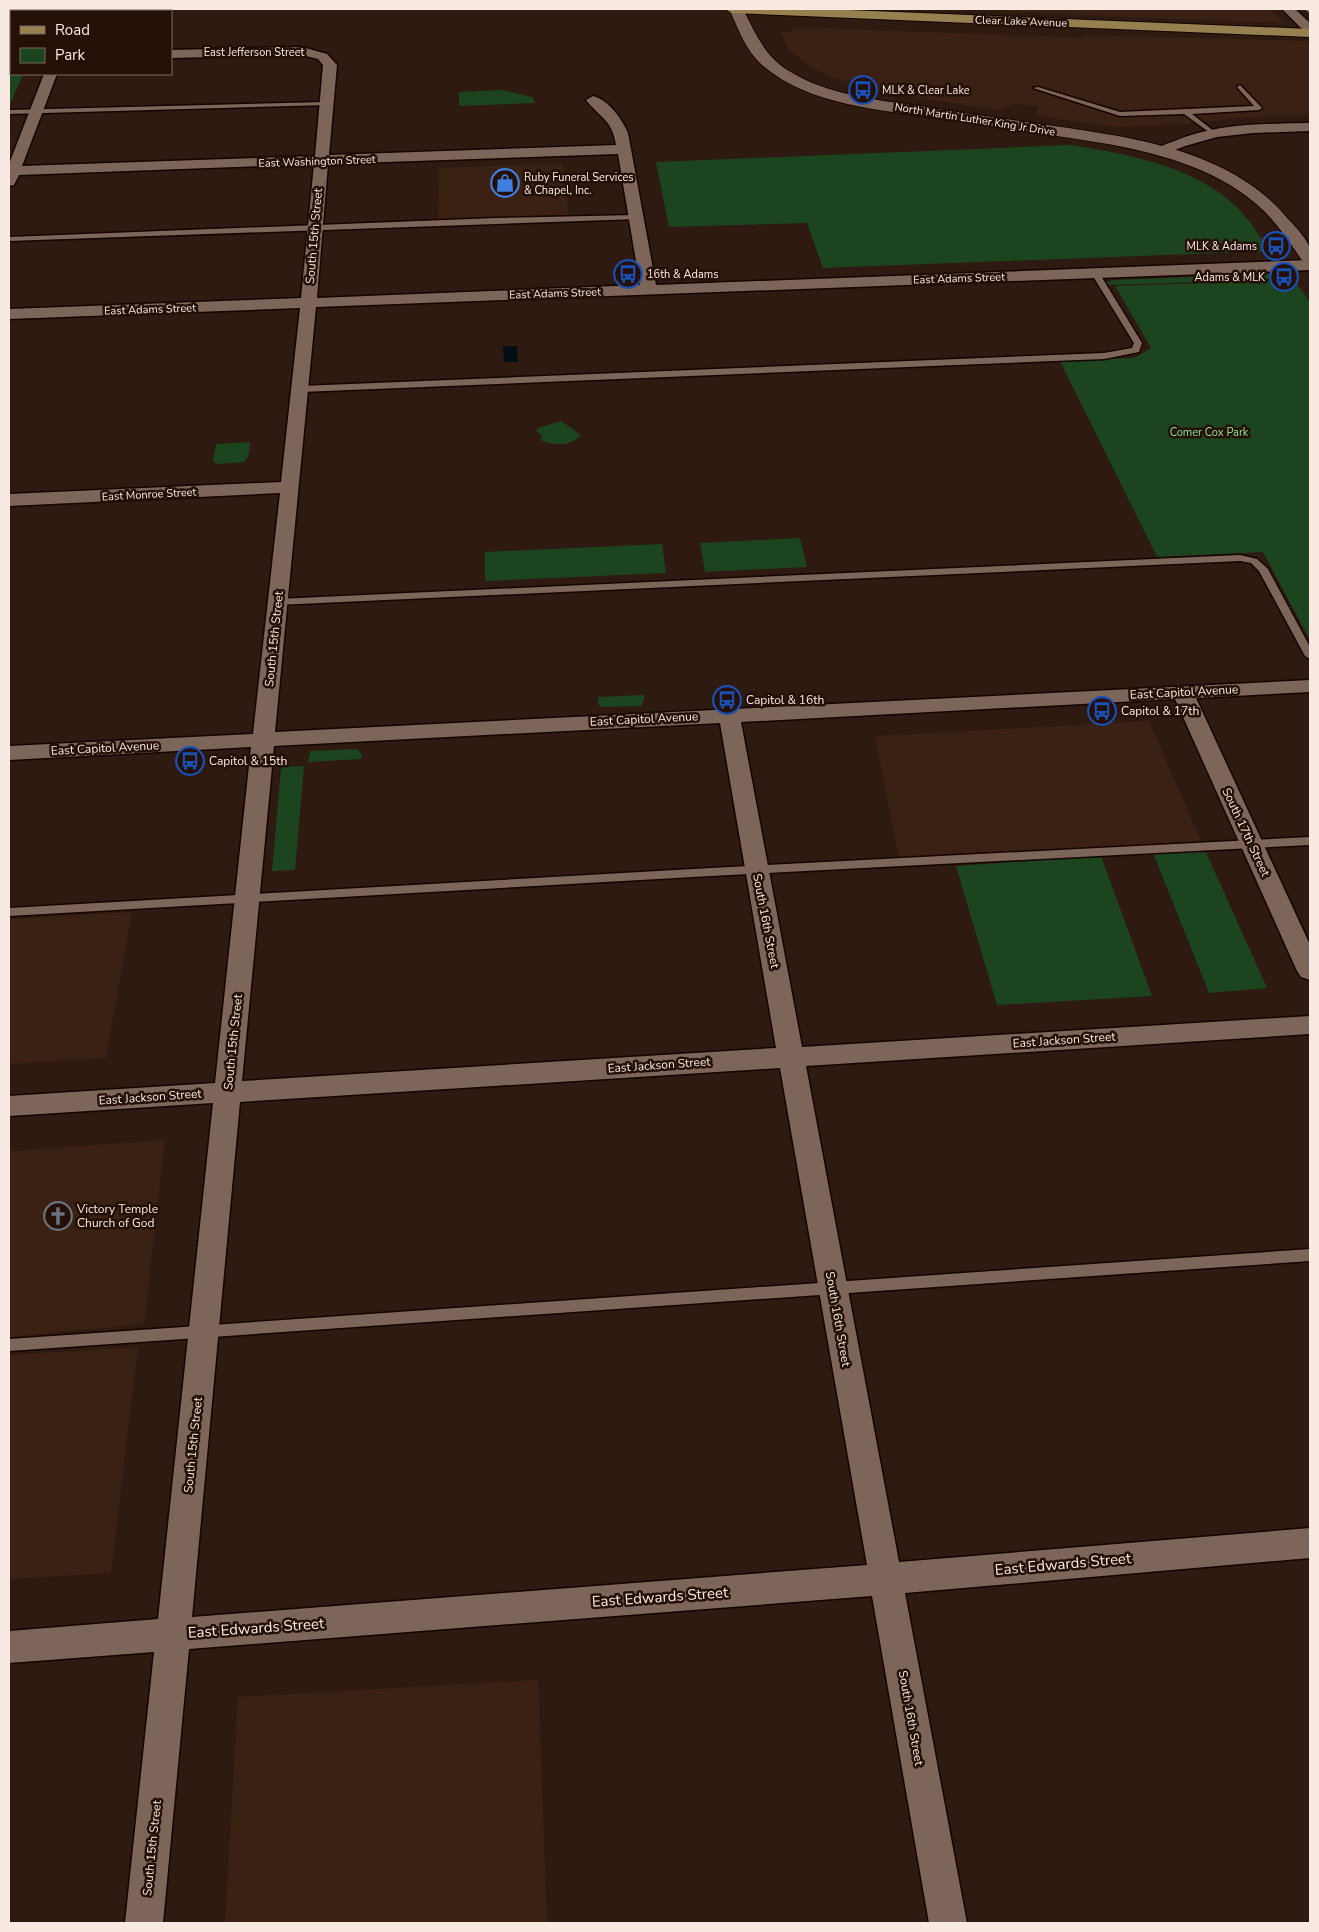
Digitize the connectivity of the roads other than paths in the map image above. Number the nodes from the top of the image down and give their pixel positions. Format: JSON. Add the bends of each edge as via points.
{"nodes":[{"id":1,"x":732,"y":9,"type":"edge"},
{"id":2,"x":736,"y":9,"type":"edge"},
{"id":3,"x":1293,"y":10,"type":"edge"},
{"id":4,"x":1310,"y":32,"type":"edge"},
{"id":5,"x":172,"y":54,"type":"edge"},
{"id":6,"x":330,"y":66,"type":"joint"},
{"id":7,"x":50,"y":75,"type":"edge"},
{"id":8,"x":1240,"y":87,"type":"dead end"},
{"id":9,"x":1036,"y":88,"type":"dead end"},
{"id":10,"x":593,"y":100,"type":"dead end"},
{"id":11,"x":326,"y":104,"type":"junction"},
{"id":12,"x":36,"y":111,"type":"junction"},
{"id":13,"x":9,"y":112,"type":"edge"},
{"id":14,"x":1186,"y":112,"type":"junction"},
{"id":15,"x":1310,"y":127,"type":"edge"},
{"id":16,"x":1212,"y":133,"type":"junction"},
{"id":17,"x":625,"y":150,"type":"junction"},
{"id":18,"x":1162,"y":151,"type":"junction"},
{"id":19,"x":321,"y":160,"type":"junction"},
{"id":20,"x":10,"y":174,"type":"edge"},
{"id":21,"x":636,"y":217,"type":"junction"},
{"id":22,"x":315,"y":227,"type":"junction"},
{"id":23,"x":9,"y":239,"type":"edge"},
{"id":24,"x":1310,"y":259,"type":"edge"},
{"id":25,"x":1310,"y":265,"type":"edge"},
{"id":26,"x":1096,"y":273,"type":"junction"},
{"id":27,"x":649,"y":290,"type":"junction"},
{"id":28,"x":308,"y":302,"type":"junction"},
{"id":29,"x":9,"y":314,"type":"edge"},
{"id":30,"x":301,"y":389,"type":"junction"},
{"id":31,"x":289,"y":487,"type":"junction"},
{"id":32,"x":9,"y":500,"type":"edge"},
{"id":33,"x":277,"y":602,"type":"junction"},
{"id":34,"x":1310,"y":656,"type":"edge"},
{"id":35,"x":1310,"y":686,"type":"edge"},
{"id":36,"x":1182,"y":692,"type":"junction"},
{"id":37,"x":729,"y":715,"type":"junction"},
{"id":38,"x":263,"y":739,"type":"junction"},
{"id":39,"x":9,"y":753,"type":"edge"},
{"id":40,"x":1310,"y":841,"type":"edge"},
{"id":41,"x":1252,"y":844,"type":"junction"},
{"id":42,"x":756,"y":870,"type":"junction"},
{"id":43,"x":247,"y":899,"type":"junction"},
{"id":44,"x":9,"y":912,"type":"edge"},
{"id":45,"x":1310,"y":971,"type":"edge"},
{"id":46,"x":1310,"y":1025,"type":"edge"},
{"id":47,"x":792,"y":1056,"type":"junction"},
{"id":48,"x":228,"y":1092,"type":"junction"},
{"id":49,"x":9,"y":1106,"type":"edge"},
{"id":50,"x":1310,"y":1255,"type":"edge"},
{"id":51,"x":832,"y":1290,"type":"junction"},
{"id":52,"x":205,"y":1331,"type":"junction"},
{"id":53,"x":9,"y":1345,"type":"edge"},
{"id":54,"x":1310,"y":1543,"type":"edge"},
{"id":55,"x":886,"y":1579,"type":"junction"},
{"id":56,"x":172,"y":1634,"type":"junction"},
{"id":57,"x":9,"y":1647,"type":"edge"},
{"id":58,"x":144,"y":1923,"type":"edge"},
{"id":59,"x":948,"y":1923,"type":"edge"}],
"edges":[{"from":1,"to":2,"type":"main road","name":"Clear Lake Avenue"},
{"from":2,"to":4,"type":"main road","name":"Clear Lake Avenue"},
{"from":2,"to":18,"type":"street","name":"North Martin Luther King Jr Drive","via":[[766,62],[814,87],[868,102],[1089,136]]},
{"from":3,"to":4,"type":"street"},
{"from":5,"to":6,"type":"street","name":"East Jefferson Street","via":[[293,50],[320,55]]},
{"from":6,"to":11,"type":"street","name":"South 15th Street"},
{"from":7,"to":12,"type":"street"},
{"from":8,"to":14,"type":"lane","via":[[1259,108]]},
{"from":9,"to":14,"type":"lane","via":[[1120,114]]},
{"from":10,"to":17,"type":"street","via":[[618,125]]},
{"from":11,"to":12,"type":"lane"},
{"from":11,"to":19,"type":"street","name":"South 15th Street"},
{"from":12,"to":13,"type":"lane"},
{"from":12,"to":20,"type":"street"},
{"from":14,"to":16,"type":"lane"},
{"from":15,"to":16,"type":"street"},
{"from":16,"to":18,"type":"street","via":[[1183,140]]},
{"from":17,"to":19,"type":"street","name":"East Washington Street"},
{"from":17,"to":21,"type":"street"},
{"from":18,"to":24,"type":"street","name":"North Martin Luther King Jr Drive","via":[[1213,170],[1248,189],[1279,218]]},
{"from":19,"to":20,"type":"street","name":"East Washington Street"},
{"from":19,"to":22,"type":"street","name":"South 15th Street"},
{"from":21,"to":22,"type":"lane"},
{"from":21,"to":27,"type":"street"},
{"from":22,"to":23,"type":"lane"},
{"from":22,"to":28,"type":"street","name":"South 15th Street"},
{"from":25,"to":26,"type":"street","name":"East Adams Street"},
{"from":26,"to":27,"type":"street","name":"East Adams Street"},
{"from":26,"to":30,"type":"lane","via":[[1138,343],[1136,350],[1104,356]]},
{"from":27,"to":28,"type":"street","name":"East Adams Street"},
{"from":28,"to":29,"type":"street","name":"East Adams Street"},
{"from":28,"to":30,"type":"street","name":"South 15th Street"},
{"from":30,"to":31,"type":"street","name":"South 15th Street"},
{"from":31,"to":32,"type":"street","name":"East Monroe Street"},
{"from":31,"to":33,"type":"street","name":"South 15th Street"},
{"from":33,"to":34,"type":"lane","via":[[1240,558],[1254,561],[1263,569]]},
{"from":33,"to":38,"type":"street","name":"South 15th Street"},
{"from":35,"to":36,"type":"street","name":"East Capitol Avenue"},
{"from":36,"to":37,"type":"street","name":"East Capitol Avenue"},
{"from":36,"to":41,"type":"street","name":"South 17th Street"},
{"from":37,"to":38,"type":"street","name":"East Capitol Avenue"},
{"from":37,"to":42,"type":"street","name":"South 16th Street"},
{"from":38,"to":39,"type":"street","name":"East Capitol Avenue"},
{"from":38,"to":43,"type":"street","name":"South 15th Street"},
{"from":40,"to":41,"type":"lane"},
{"from":41,"to":42,"type":"lane"},
{"from":41,"to":45,"type":"street","name":"South 17th Street"},
{"from":42,"to":43,"type":"lane"},
{"from":42,"to":47,"type":"street","name":"South 16th Street"},
{"from":43,"to":44,"type":"lane"},
{"from":43,"to":48,"type":"street","name":"South 15th Street"},
{"from":46,"to":47,"type":"street","name":"East Jackson Street"},
{"from":47,"to":48,"type":"street","name":"East Jackson Street"},
{"from":47,"to":51,"type":"street","name":"South 16th Street"},
{"from":48,"to":49,"type":"street","name":"East Jackson Street"},
{"from":48,"to":52,"type":"street","name":"South 15th Street"},
{"from":50,"to":51,"type":"lane"},
{"from":51,"to":52,"type":"lane"},
{"from":51,"to":55,"type":"street","name":"South 16th Street"},
{"from":52,"to":53,"type":"lane"},
{"from":52,"to":56,"type":"street","name":"South 15th Street"},
{"from":54,"to":55,"type":"street","name":"East Edwards Street"},
{"from":55,"to":56,"type":"street","name":"East Edwards Street"},
{"from":55,"to":59,"type":"street","name":"South 16th Street"},
{"from":56,"to":57,"type":"street","name":"East Edwards Street"},
{"from":56,"to":58,"type":"street","name":"South 15th Street"}]}
